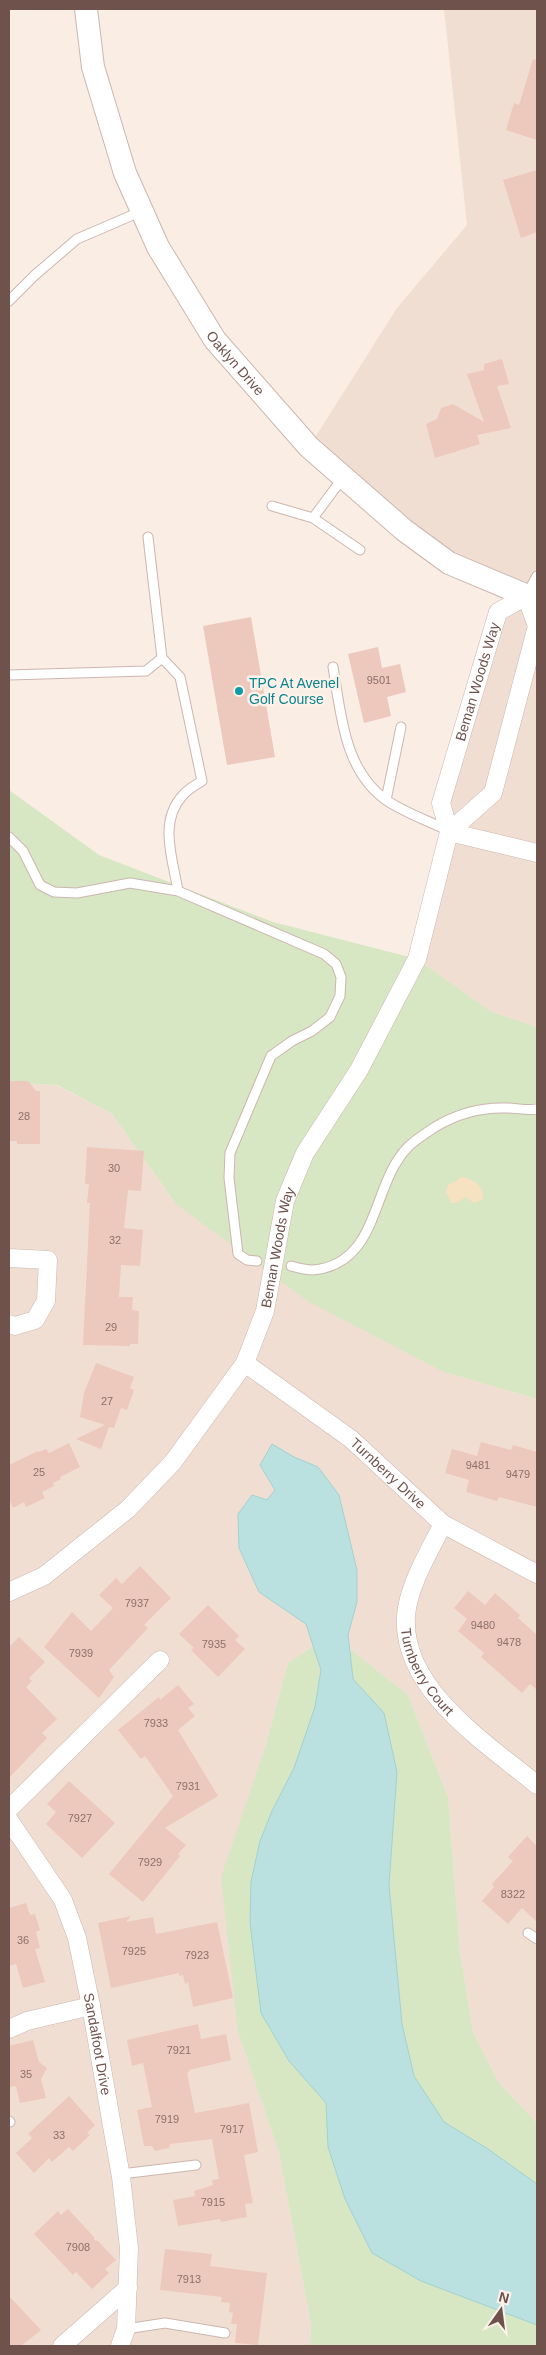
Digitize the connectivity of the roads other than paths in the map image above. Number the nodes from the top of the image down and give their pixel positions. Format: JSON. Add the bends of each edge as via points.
{"nodes":[{"id":1,"x":86,"y":9,"type":"edge"},
{"id":2,"x":142,"y":211,"type":"junction"},
{"id":3,"x":9,"y":301,"type":"edge"},
{"id":4,"x":342,"y":478,"type":"junction"},
{"id":5,"x":272,"y":506,"type":"dead end"},
{"id":6,"x":313,"y":518,"type":"junction"},
{"id":7,"x":148,"y":537,"type":"dead end"},
{"id":8,"x":360,"y":550,"type":"dead end"},
{"id":9,"x":537,"y":576,"type":"edge"},
{"id":10,"x":532,"y":598,"type":"edge"},
{"id":11,"x":162,"y":658,"type":"junction"},
{"id":12,"x":333,"y":667,"type":"dead end"},
{"id":13,"x":9,"y":675,"type":"edge"},
{"id":14,"x":401,"y":727,"type":"dead end"},
{"id":15,"x":386,"y":800,"type":"junction"},
{"id":16,"x":449,"y":832,"type":"junction"},
{"id":17,"x":9,"y":837,"type":"edge"},
{"id":18,"x":537,"y":853,"type":"edge"},
{"id":19,"x":178,"y":891,"type":"junction"},
{"id":20,"x":537,"y":1108,"type":"edge"},
{"id":21,"x":9,"y":1258,"type":"edge"},
{"id":22,"x":257,"y":1261,"type":"dead end"},
{"id":23,"x":291,"y":1266,"type":"dead end"},
{"id":24,"x":9,"y":1324,"type":"edge"},
{"id":25,"x":245,"y":1362,"type":"junction"},
{"id":26,"x":443,"y":1524,"type":"junction"},
{"id":27,"x":537,"y":1574,"type":"edge"},
{"id":28,"x":9,"y":1592,"type":"edge"},
{"id":29,"x":160,"y":1660,"type":"dead end"},
{"id":30,"x":537,"y":1786,"type":"edge"},
{"id":31,"x":9,"y":1809,"type":"edge"},
{"id":32,"x":9,"y":1820,"type":"edge"},
{"id":33,"x":528,"y":1933,"type":"dead end"},
{"id":34,"x":537,"y":1939,"type":"edge"},
{"id":35,"x":92,"y":2006,"type":"junction"},
{"id":36,"x":9,"y":2029,"type":"edge"},
{"id":37,"x":196,"y":2165,"type":"dead end"},
{"id":38,"x":120,"y":2174,"type":"junction"},
{"id":39,"x":128,"y":2288,"type":"junction"},
{"id":40,"x":126,"y":2329,"type":"junction"},
{"id":41,"x":225,"y":2333,"type":"dead end"},
{"id":42,"x":62,"y":2346,"type":"edge"},
{"id":43,"x":120,"y":2346,"type":"edge"}],
"edges":[{"from":1,"to":2,"type":"street","name":"Oaklyn Drive","via":[[93,67],[125,174]]},
{"from":2,"to":3,"type":"lane","via":[[76,239]]},
{"from":2,"to":4,"type":"street","name":"Oaklyn Drive","via":[[158,247],[215,340],[308,447]]},
{"from":4,"to":6,"type":"lane"},
{"from":4,"to":10,"type":"street","name":"Oaklyn Drive","via":[[449,563]]},
{"from":5,"to":6,"type":"lane"},
{"from":6,"to":8,"type":"lane"},
{"from":7,"to":11,"type":"lane"},
{"from":9,"to":10,"type":"lane"},
{"from":10,"to":16,"type":"street","via":[[536,626],[493,793]]},
{"from":10,"to":16,"type":"street","name":"Beman Woods Way","via":[[498,612],[441,803]]},
{"from":11,"to":13,"type":"lane","via":[[146,671]]},
{"from":11,"to":19,"type":"lane","via":[[180,677],[202,781],[184,794],[172,811],[167,828]]},
{"from":12,"to":15,"type":"lane","via":[[346,742],[362,775]]},
{"from":14,"to":15,"type":"lane"},
{"from":15,"to":16,"type":"lane"},
{"from":16,"to":18,"type":"street"},
{"from":16,"to":25,"type":"street","name":"Beman Woods Way","via":[[417,959],[359,1070],[305,1153],[285,1201],[265,1311]]},
{"from":17,"to":19,"type":"lane","via":[[22,851],[40,885],[54,892],[76,893],[130,883]]},
{"from":19,"to":22,"type":"lane","via":[[324,954],[336,964],[341,977],[340,996],[330,1018],[271,1056],[230,1154],[229,1178],[238,1254],[247,1260]]},
{"from":20,"to":23,"type":"lane","via":[[480,1109],[456,1115],[434,1128],[407,1148],[398,1162],[356,1250],[334,1264],[313,1270]]},
{"from":21,"to":24,"type":"street","via":[[48,1260],[46,1301],[35,1320],[15,1326]]},
{"from":25,"to":26,"type":"street","name":"Turnberry Drive","via":[[351,1439]]},
{"from":25,"to":28,"type":"street","name":"Beman Woods Way","via":[[173,1462],[128,1510],[44,1576]]},
{"from":26,"to":27,"type":"street","name":"Turnberry Drive"},
{"from":26,"to":30,"type":"street","name":"Turnberry Court","via":[[418,1572],[406,1616],[410,1648],[422,1679],[452,1713]]},
{"from":29,"to":31,"type":"street"},
{"from":32,"to":35,"type":"street","name":"Sandalfoot Drive","via":[[62,1900],[77,1938]]},
{"from":33,"to":34,"type":"lane"},
{"from":35,"to":36,"type":"street","via":[[27,2021]]},
{"from":35,"to":38,"type":"street","name":"Sandalfoot Drive"},
{"from":37,"to":38,"type":"lane"},
{"from":38,"to":39,"type":"street","name":"Sandalfoot Drive","via":[[129,2248]]},
{"from":39,"to":40,"type":"street","name":"Sandalfoot Drive"},
{"from":39,"to":42,"type":"street"},
{"from":40,"to":41,"type":"lane","via":[[165,2323]]},
{"from":40,"to":43,"type":"street","name":"Sandalfoot Drive"}]}
